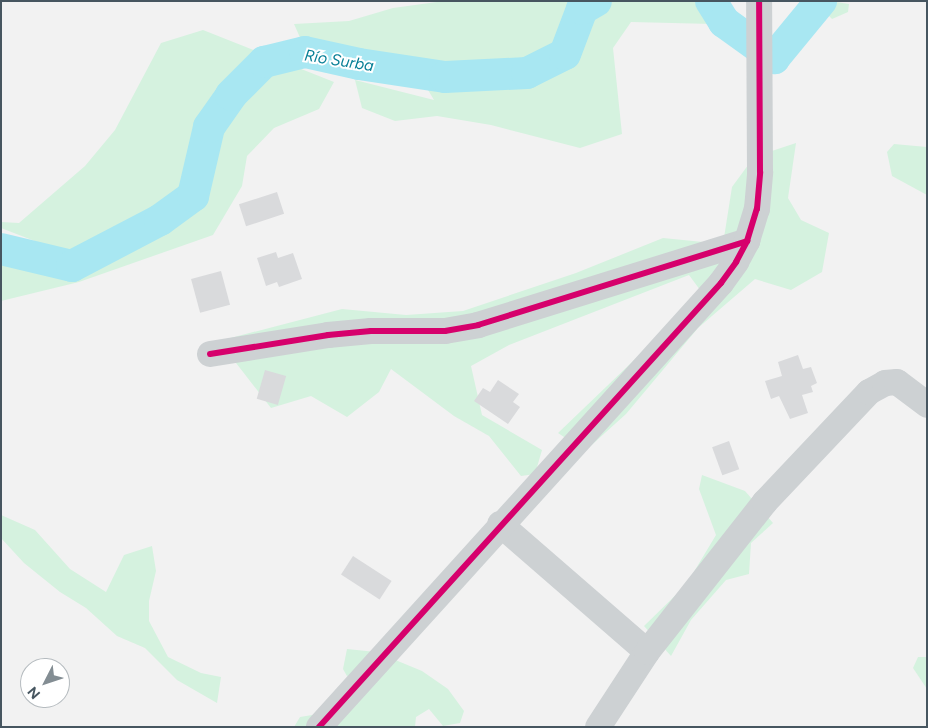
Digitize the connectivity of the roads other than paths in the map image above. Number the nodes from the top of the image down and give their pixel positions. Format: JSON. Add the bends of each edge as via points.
{"nodes":[{"id":1,"x":759,"y":2,"type":"edge"},
{"id":2,"x":747,"y":241,"type":"junction"},
{"id":3,"x":210,"y":354,"type":"dead end"},
{"id":4,"x":927,"y":406,"type":"edge"},
{"id":5,"x":500,"y":524,"type":"junction"},
{"id":6,"x":647,"y":652,"type":"junction"},
{"id":7,"x":319,"y":727,"type":"edge"},
{"id":8,"x":598,"y":727,"type":"edge"}],
"edges":[{"from":1,"to":2,"type":"street","via":[[758,208]]},
{"from":2,"to":3,"type":"street","via":[[478,325],[445,331],[371,331],[328,335]]},
{"from":2,"to":5,"type":"street","via":[[720,283]]},
{"from":4,"to":6,"type":"street","via":[[897,382],[885,383],[869,392],[765,502]]},
{"from":5,"to":6,"type":"street"},
{"from":5,"to":7,"type":"street"},
{"from":6,"to":8,"type":"street"}]}
